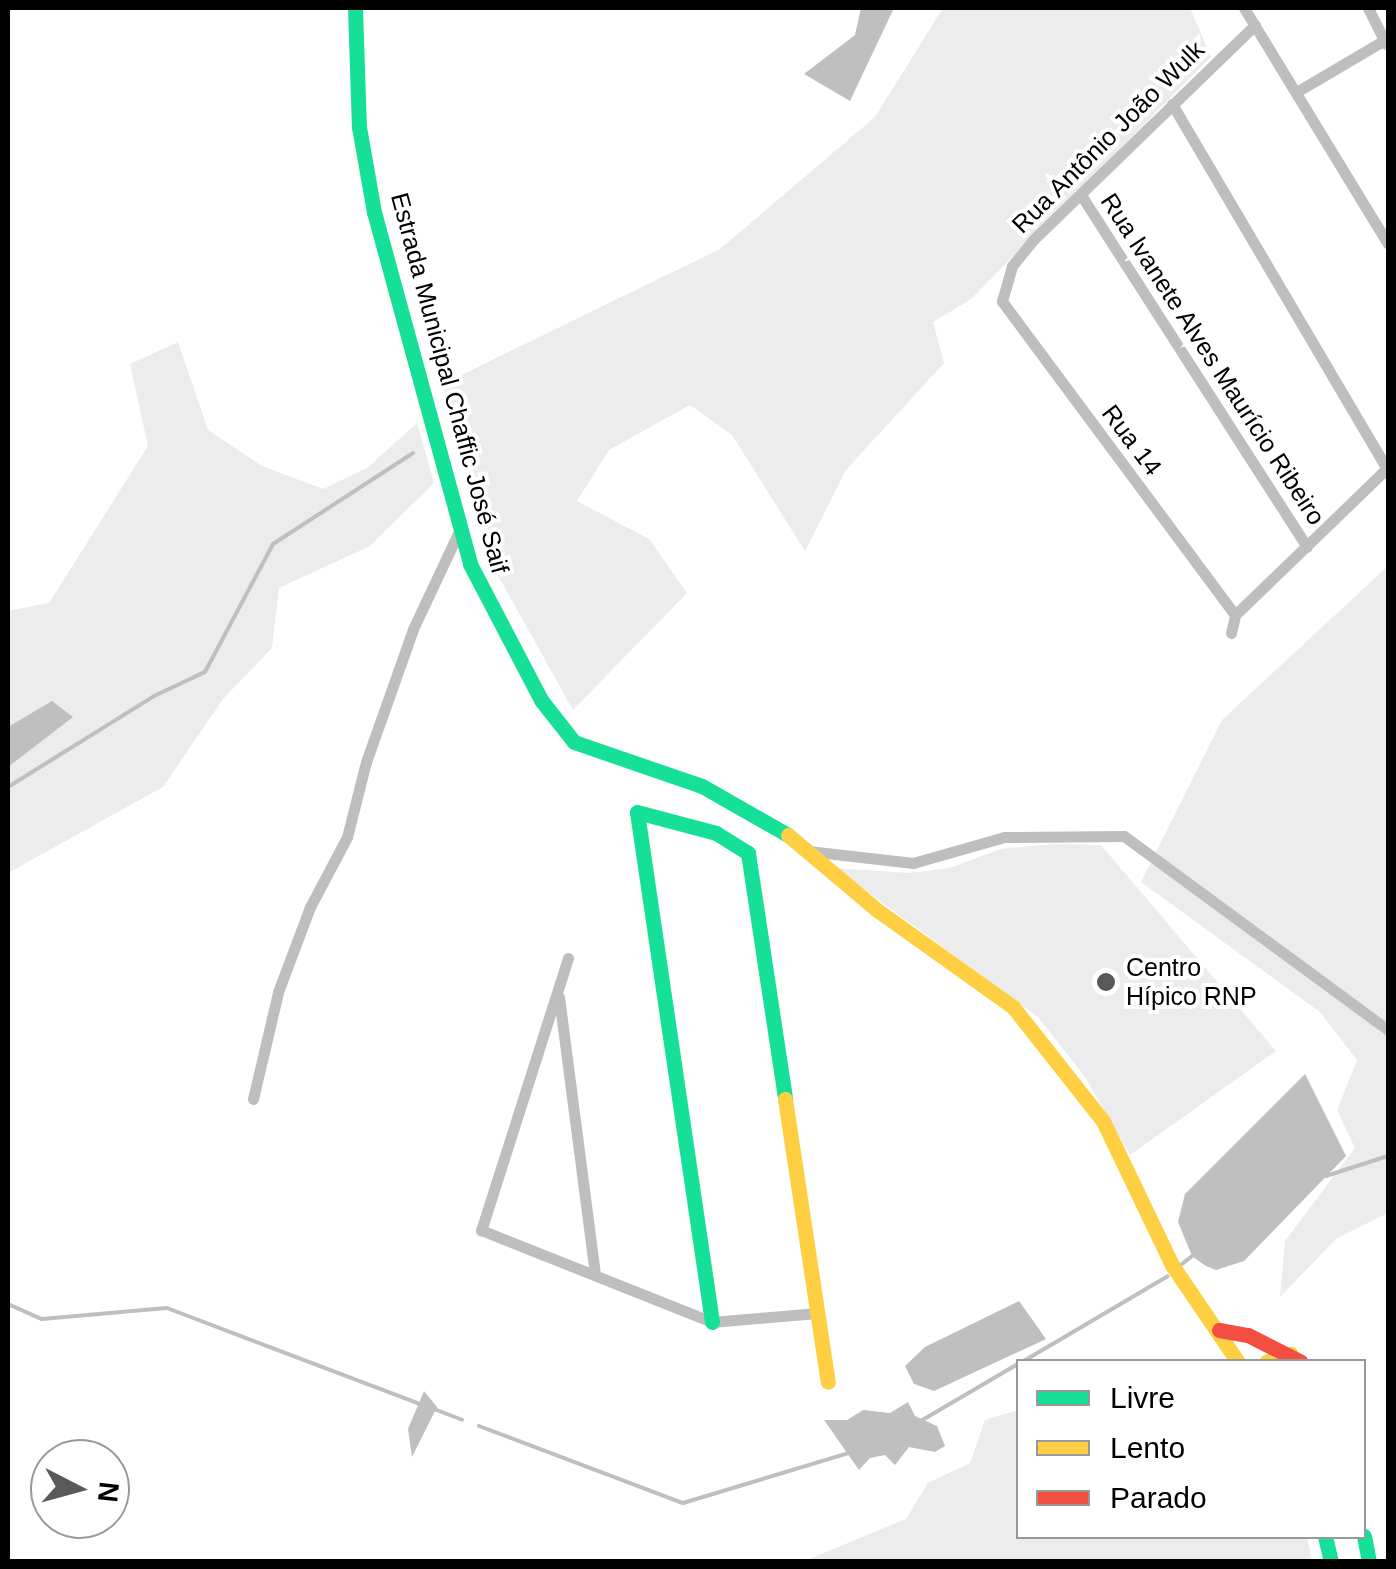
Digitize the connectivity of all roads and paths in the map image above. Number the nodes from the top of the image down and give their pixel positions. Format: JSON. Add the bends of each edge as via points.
{"nodes":[{"id":1,"x":355,"y":8,"type":"edge"},
{"id":2,"x":1244,"y":8,"type":"edge"},
{"id":3,"x":1368,"y":8,"type":"edge"},
{"id":4,"x":1254,"y":25,"type":"junction"},
{"id":5,"x":1387,"y":43,"type":"edge"},
{"id":6,"x":1298,"y":90,"type":"junction"},
{"id":7,"x":1172,"y":104,"type":"junction"},
{"id":8,"x":1082,"y":195,"type":"junction"},
{"id":9,"x":1388,"y":244,"type":"edge"},
{"id":10,"x":1004,"y":288,"type":"joint"},
{"id":11,"x":1388,"y":468,"type":"edge"},
{"id":12,"x":460,"y":529,"type":"junction"},
{"id":13,"x":1307,"y":547,"type":"junction"},
{"id":14,"x":1234,"y":615,"type":"junction"},
{"id":15,"x":1231,"y":633,"type":"dead end"},
{"id":16,"x":808,"y":851,"type":"junction"},
{"id":17,"x":568,"y":958,"type":"dead end"},
{"id":18,"x":558,"y":989,"type":"junction"},
{"id":19,"x":1388,"y":1030,"type":"edge"},
{"id":20,"x":253,"y":1100,"type":"dead end"},
{"id":21,"x":594,"y":1275,"type":"junction"},
{"id":22,"x":818,"y":1313,"type":"junction"},
{"id":23,"x":712,"y":1322,"type":"junction"},
{"id":24,"x":1219,"y":1330,"type":"junction"},
{"id":25,"x":1296,"y":1358,"type":"edge"},
{"id":26,"x":1236,"y":1359,"type":"edge"},
{"id":27,"x":828,"y":1382,"type":"dead end"}],
"edges":[{"from":1,"to":12,"type":"street","name":"Estrada Municipal Chaffic José Saif","via":[[359,127],[374,212]]},
{"from":2,"to":4,"type":"street"},
{"from":3,"to":5,"type":"street"},
{"from":4,"to":6,"type":"street"},
{"from":4,"to":7,"type":"street","name":"Rua Antônio João Wulk"},
{"from":5,"to":6,"type":"street"},
{"from":6,"to":9,"type":"street"},
{"from":7,"to":8,"type":"street","name":"Rua Antônio João Wulk"},
{"from":7,"to":11,"type":"street"},
{"from":8,"to":10,"type":"street","name":"Rua Antônio João Wulk","via":[[1033,240]]},
{"from":8,"to":13,"type":"street","name":"Rua lvanete Alves Maurício Ribeiro"},
{"from":10,"to":14,"type":"street","name":"Rua 14","via":[[1002,301],[1014,319]]},
{"from":11,"to":13,"type":"street"},
{"from":12,"to":16,"type":"street","name":"Estrada Municipal Chaffic José Saif","via":[[489,610],[574,742],[702,786],[767,818]]},
{"from":12,"to":20,"type":"street","via":[[413,630],[347,837],[310,907],[278,992]]},
{"from":13,"to":14,"type":"street"},
{"from":14,"to":15,"type":"street"},
{"from":16,"to":19,"type":"street","via":[[914,862],[1004,838],[1124,836]]},
{"from":16,"to":24,"type":"street","name":"Estrada Municipal Chaffic José Saif","via":[[877,910],[1013,1007],[1102,1121],[1172,1265]]},
{"from":17,"to":18,"type":"street"},
{"from":18,"to":21,"type":"street"},
{"from":18,"to":21,"type":"street","via":[[481,1230]]},
{"from":21,"to":23,"type":"street"},
{"from":22,"to":23,"type":"street"},
{"from":22,"to":23,"type":"street","via":[[748,852],[716,832],[637,812]]},
{"from":22,"to":27,"type":"street"},
{"from":24,"to":25,"type":"street","via":[[1235,1330]]},
{"from":24,"to":26,"type":"street","name":"Estrada Municipal Chaffic José Saif"}]}
